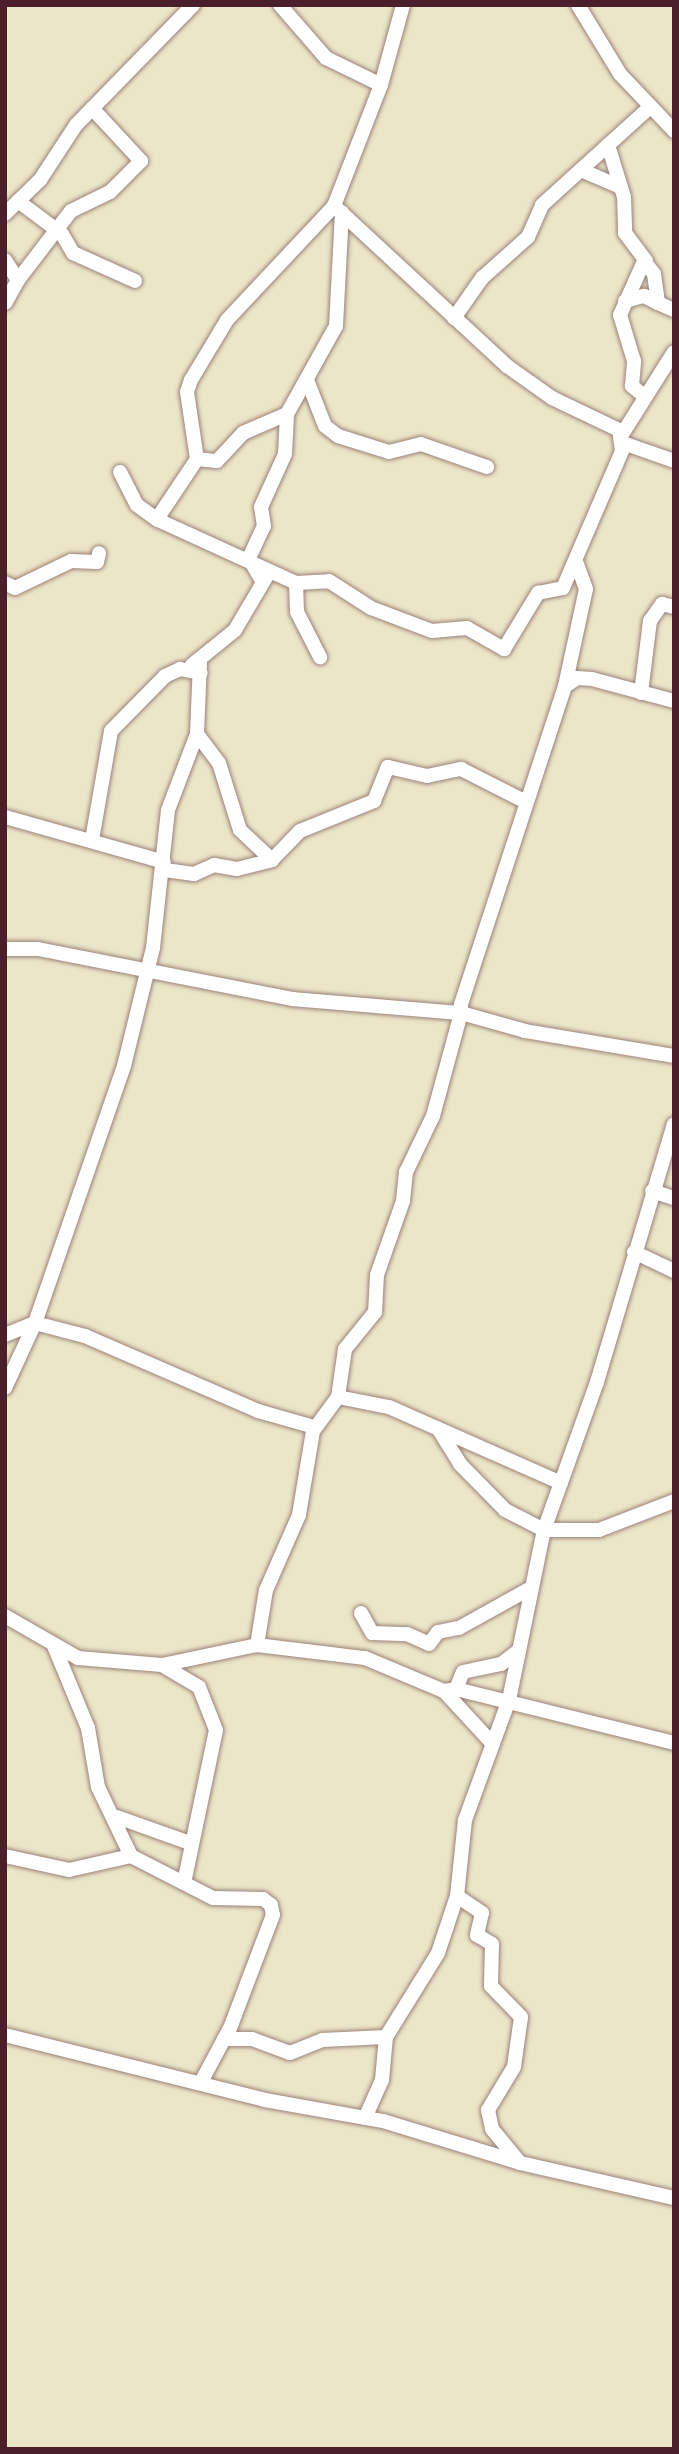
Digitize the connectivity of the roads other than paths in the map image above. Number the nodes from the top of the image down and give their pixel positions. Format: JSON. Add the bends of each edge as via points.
{"nodes":[{"id":1,"x":193,"y":5,"type":"edge"},
{"id":2,"x":280,"y":5,"type":"edge"},
{"id":3,"x":403,"y":5,"type":"edge"},
{"id":4,"x":578,"y":5,"type":"edge"},
{"id":5,"x":384,"y":57,"type":"junction"},
{"id":6,"x":368,"y":77,"type":"junction"},
{"id":7,"x":381,"y":85,"type":"junction"},
{"id":8,"x":650,"y":107,"type":"junction"},
{"id":9,"x":92,"y":108,"type":"junction"},
{"id":10,"x":674,"y":131,"type":"edge"},
{"id":11,"x":608,"y":145,"type":"junction"},
{"id":12,"x":581,"y":170,"type":"junction"},
{"id":13,"x":618,"y":186,"type":"junction"},
{"id":14,"x":18,"y":201,"type":"junction"},
{"id":15,"x":338,"y":209,"type":"junction"},
{"id":16,"x":5,"y":214,"type":"edge"},
{"id":17,"x":55,"y":230,"type":"junction"},
{"id":18,"x":5,"y":260,"type":"edge"},
{"id":19,"x":646,"y":261,"type":"junction"},
{"id":20,"x":18,"y":280,"type":"junction"},
{"id":21,"x":135,"y":281,"type":"dead end"},
{"id":22,"x":625,"y":301,"type":"junction"},
{"id":23,"x":5,"y":303,"type":"edge"},
{"id":24,"x":658,"y":303,"type":"junction"},
{"id":25,"x":674,"y":310,"type":"edge"},
{"id":26,"x":454,"y":318,"type":"junction"},
{"id":27,"x":674,"y":352,"type":"edge"},
{"id":28,"x":307,"y":380,"type":"junction"},
{"id":29,"x":644,"y":396,"type":"junction"},
{"id":30,"x":287,"y":414,"type":"junction"},
{"id":31,"x":622,"y":440,"type":"junction"},
{"id":32,"x":197,"y":459,"type":"junction"},
{"id":33,"x":674,"y":461,"type":"edge"},
{"id":34,"x":486,"y":467,"type":"dead end"},
{"id":35,"x":120,"y":472,"type":"dead end"},
{"id":36,"x":163,"y":517,"type":"junction"},
{"id":37,"x":99,"y":553,"type":"dead end"},
{"id":38,"x":250,"y":558,"type":"junction"},
{"id":39,"x":576,"y":562,"type":"junction"},
{"id":40,"x":266,"y":576,"type":"junction"},
{"id":41,"x":5,"y":583,"type":"edge"},
{"id":42,"x":296,"y":583,"type":"junction"},
{"id":43,"x":674,"y":607,"type":"edge"},
{"id":44,"x":320,"y":657,"type":"dead end"},
{"id":45,"x":201,"y":668,"type":"junction"},
{"id":46,"x":565,"y":686,"type":"junction"},
{"id":47,"x":641,"y":693,"type":"junction"},
{"id":48,"x":674,"y":701,"type":"edge"},
{"id":49,"x":197,"y":734,"type":"junction"},
{"id":50,"x":526,"y":802,"type":"junction"},
{"id":51,"x":5,"y":817,"type":"edge"},
{"id":52,"x":92,"y":840,"type":"junction"},
{"id":53,"x":272,"y":860,"type":"junction"},
{"id":54,"x":164,"y":866,"type":"junction"},
{"id":55,"x":5,"y":949,"type":"edge"},
{"id":56,"x":147,"y":971,"type":"junction"},
{"id":57,"x":461,"y":1013,"type":"junction"},
{"id":58,"x":674,"y":1056,"type":"edge"},
{"id":59,"x":674,"y":1124,"type":"edge"},
{"id":60,"x":652,"y":1191,"type":"junction"},
{"id":61,"x":674,"y":1198,"type":"edge"},
{"id":62,"x":634,"y":1252,"type":"junction"},
{"id":63,"x":674,"y":1271,"type":"edge"},
{"id":64,"x":36,"y":1323,"type":"junction"},
{"id":65,"x":5,"y":1335,"type":"edge"},
{"id":66,"x":5,"y":1388,"type":"edge"},
{"id":67,"x":338,"y":1396,"type":"junction"},
{"id":68,"x":314,"y":1427,"type":"junction"},
{"id":69,"x":439,"y":1430,"type":"junction"},
{"id":70,"x":561,"y":1483,"type":"junction"},
{"id":71,"x":674,"y":1501,"type":"edge"},
{"id":72,"x":544,"y":1531,"type":"junction"},
{"id":73,"x":529,"y":1589,"type":"junction"},
{"id":74,"x":361,"y":1613,"type":"dead end"},
{"id":75,"x":5,"y":1616,"type":"edge"},
{"id":76,"x":257,"y":1644,"type":"junction"},
{"id":77,"x":54,"y":1645,"type":"junction"},
{"id":78,"x":517,"y":1652,"type":"junction"},
{"id":79,"x":162,"y":1665,"type":"junction"},
{"id":80,"x":450,"y":1690,"type":"junction"},
{"id":81,"x":509,"y":1700,"type":"junction"},
{"id":82,"x":491,"y":1742,"type":"junction"},
{"id":83,"x":674,"y":1743,"type":"edge"},
{"id":84,"x":117,"y":1817,"type":"junction"},
{"id":85,"x":190,"y":1843,"type":"junction"},
{"id":86,"x":5,"y":1856,"type":"edge"},
{"id":87,"x":131,"y":1856,"type":"junction"},
{"id":88,"x":185,"y":1879,"type":"junction"},
{"id":89,"x":457,"y":1896,"type":"junction"},
{"id":90,"x":5,"y":2035,"type":"edge"},
{"id":91,"x":386,"y":2037,"type":"junction"},
{"id":92,"x":224,"y":2039,"type":"junction"},
{"id":93,"x":201,"y":2082,"type":"junction"},
{"id":94,"x":365,"y":2118,"type":"junction"},
{"id":95,"x":520,"y":2163,"type":"junction"},
{"id":96,"x":674,"y":2198,"type":"edge"}],
"edges":[{"from":1,"to":9,"type":"street"},
{"from":2,"to":6,"type":"street","via":[[326,58]]},
{"from":3,"to":5,"type":"street"},
{"from":4,"to":8,"type":"street","via":[[620,74]]},
{"from":5,"to":6,"type":"street"},
{"from":5,"to":7,"type":"street"},
{"from":6,"to":7,"type":"street"},
{"from":7,"to":15,"type":"street"},
{"from":8,"to":10,"type":"street"},
{"from":8,"to":11,"type":"street"},
{"from":9,"to":14,"type":"street"},
{"from":9,"to":17,"type":"street","via":[[141,161],[110,192],[71,211]]},
{"from":11,"to":12,"type":"street"},
{"from":11,"to":13,"type":"street"},
{"from":12,"to":13,"type":"street"},
{"from":12,"to":26,"type":"street","via":[[542,205],[528,237],[482,278]]},
{"from":13,"to":19,"type":"street","via":[[625,233]]},
{"from":14,"to":16,"type":"street"},
{"from":14,"to":17,"type":"street"},
{"from":15,"to":26,"type":"street"},
{"from":15,"to":28,"type":"street","via":[[336,326]]},
{"from":15,"to":32,"type":"street","via":[[227,320],[191,380],[187,392]]},
{"from":17,"to":20,"type":"street"},
{"from":17,"to":21,"type":"street","via":[[73,253]]},
{"from":18,"to":20,"type":"street"},
{"from":19,"to":22,"type":"street"},
{"from":19,"to":24,"type":"street"},
{"from":20,"to":23,"type":"street"},
{"from":22,"to":24,"type":"street","via":[[644,296]]},
{"from":22,"to":29,"type":"street","via":[[621,324],[634,361],[632,386]]},
{"from":24,"to":25,"type":"street"},
{"from":26,"to":31,"type":"street","via":[[552,398]]},
{"from":27,"to":29,"type":"street"},
{"from":28,"to":30,"type":"street"},
{"from":28,"to":34,"type":"street","via":[[325,426],[338,436],[389,452],[421,444]]},
{"from":29,"to":31,"type":"street"},
{"from":30,"to":32,"type":"street","via":[[243,433],[217,461]]},
{"from":30,"to":38,"type":"street","via":[[285,454],[261,507],[264,526]]},
{"from":31,"to":33,"type":"street"},
{"from":31,"to":39,"type":"street"},
{"from":32,"to":36,"type":"street"},
{"from":35,"to":36,"type":"street","via":[[137,505]]},
{"from":36,"to":38,"type":"street"},
{"from":37,"to":41,"type":"street","via":[[97,562],[71,561],[15,589]]},
{"from":38,"to":40,"type":"street"},
{"from":39,"to":42,"type":"street","via":[[563,588],[538,593],[504,649],[467,628],[432,631],[390,617],[329,581]]},
{"from":39,"to":46,"type":"street","via":[[586,589]]},
{"from":40,"to":42,"type":"street"},
{"from":40,"to":45,"type":"street","via":[[242,620]]},
{"from":42,"to":44,"type":"street","via":[[297,612]]},
{"from":43,"to":47,"type":"street","via":[[662,604],[650,621]]},
{"from":45,"to":49,"type":"street"},
{"from":45,"to":52,"type":"street","via":[[165,676],[111,730]]},
{"from":46,"to":47,"type":"street","via":[[577,678]]},
{"from":46,"to":50,"type":"street"},
{"from":47,"to":48,"type":"street"},
{"from":49,"to":53,"type":"street","via":[[219,763],[240,830]]},
{"from":49,"to":54,"type":"street","via":[[168,810]]},
{"from":50,"to":53,"type":"street","via":[[461,769],[427,776],[388,766],[373,801],[300,831]]},
{"from":50,"to":57,"type":"street"},
{"from":51,"to":52,"type":"street"},
{"from":52,"to":54,"type":"street"},
{"from":53,"to":54,"type":"street","via":[[237,869],[214,865],[194,874]]},
{"from":54,"to":56,"type":"street"},
{"from":55,"to":56,"type":"street","via":[[38,948]]},
{"from":56,"to":57,"type":"street","via":[[293,999]]},
{"from":56,"to":64,"type":"street","via":[[108,1116]]},
{"from":57,"to":58,"type":"street","via":[[525,1031]]},
{"from":57,"to":67,"type":"street","via":[[433,1116],[406,1172],[403,1200],[377,1275],[375,1312],[345,1349]]},
{"from":59,"to":60,"type":"street"},
{"from":60,"to":61,"type":"street"},
{"from":60,"to":62,"type":"street"},
{"from":62,"to":63,"type":"street"},
{"from":62,"to":70,"type":"street"},
{"from":64,"to":65,"type":"street"},
{"from":64,"to":66,"type":"street"},
{"from":64,"to":68,"type":"street","via":[[85,1336],[258,1411]]},
{"from":67,"to":68,"type":"street"},
{"from":67,"to":69,"type":"street","via":[[389,1407]]},
{"from":68,"to":76,"type":"street","via":[[299,1515],[266,1590]]},
{"from":69,"to":70,"type":"street"},
{"from":69,"to":72,"type":"street","via":[[460,1464],[505,1510]]},
{"from":70,"to":72,"type":"street"},
{"from":71,"to":72,"type":"street","via":[[599,1530]]},
{"from":72,"to":73,"type":"street"},
{"from":73,"to":74,"type":"street","via":[[459,1628],[439,1632],[429,1644],[407,1634],[372,1633]]},
{"from":73,"to":78,"type":"street"},
{"from":75,"to":77,"type":"street"},
{"from":76,"to":79,"type":"street"},
{"from":76,"to":80,"type":"street","via":[[365,1658]]},
{"from":77,"to":79,"type":"street","via":[[78,1658]]},
{"from":77,"to":84,"type":"street","via":[[88,1728],[98,1787]]},
{"from":78,"to":80,"type":"street","via":[[501,1664],[463,1672]]},
{"from":78,"to":81,"type":"street"},
{"from":79,"to":85,"type":"street","via":[[199,1686],[216,1730]]},
{"from":80,"to":81,"type":"street"},
{"from":80,"to":82,"type":"street"},
{"from":81,"to":82,"type":"street"},
{"from":81,"to":83,"type":"street"},
{"from":82,"to":89,"type":"street","via":[[465,1819]]},
{"from":84,"to":85,"type":"street"},
{"from":84,"to":87,"type":"street"},
{"from":85,"to":88,"type":"street"},
{"from":86,"to":87,"type":"street","via":[[69,1870]]},
{"from":87,"to":88,"type":"street"},
{"from":88,"to":92,"type":"street","via":[[213,1898],[263,1899],[273,1910]]},
{"from":89,"to":91,"type":"street","via":[[438,1952]]},
{"from":89,"to":95,"type":"street","via":[[483,1915],[477,1935],[492,1944],[491,1986],[521,2017],[514,2067],[488,2110],[492,2129]]},
{"from":90,"to":93,"type":"street"},
{"from":91,"to":92,"type":"street","via":[[321,2040],[290,2053],[252,2039]]},
{"from":91,"to":94,"type":"street","via":[[382,2080]]},
{"from":92,"to":93,"type":"street"},
{"from":93,"to":94,"type":"street"},
{"from":94,"to":95,"type":"street"},
{"from":95,"to":96,"type":"street"}]}
